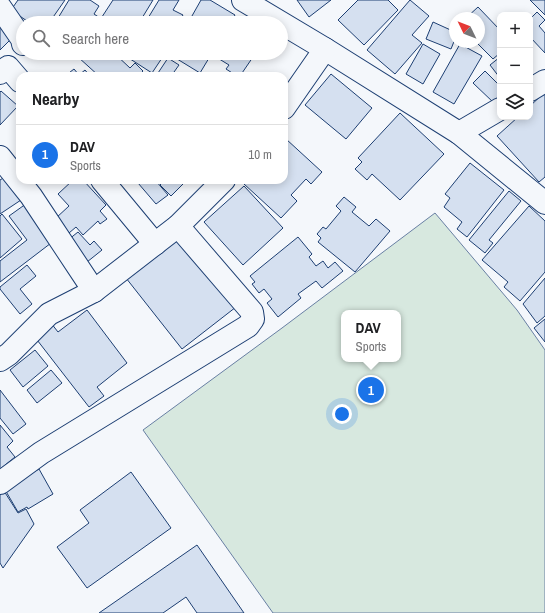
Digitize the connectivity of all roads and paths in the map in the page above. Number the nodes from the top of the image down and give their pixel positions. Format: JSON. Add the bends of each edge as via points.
{"nodes":[{"id":1,"x":244,"y":0,"type":"edge"},
{"id":2,"x":0,"y":7,"type":"edge"},
{"id":3,"x":270,"y":16,"type":"edge"},
{"id":4,"x":288,"y":27,"type":"edge"},
{"id":5,"x":16,"y":31,"type":"edge"},
{"id":6,"x":325,"y":49,"type":"junction"},
{"id":7,"x":18,"y":60,"type":"edge"},
{"id":8,"x":9,"y":74,"type":"edge"},
{"id":9,"x":545,"y":81,"type":"edge"},
{"id":10,"x":533,"y":88,"type":"edge"},
{"id":11,"x":288,"y":102,"type":"edge"},
{"id":12,"x":497,"y":111,"type":"edge"},
{"id":13,"x":460,"y":134,"type":"junction"},
{"id":14,"x":0,"y":157,"type":"edge"},
{"id":15,"x":16,"y":177,"type":"edge"},
{"id":16,"x":21,"y":184,"type":"edge"},
{"id":17,"x":105,"y":184,"type":"edge"},
{"id":18,"x":220,"y":184,"type":"edge"},
{"id":19,"x":545,"y":203,"type":"edge"},
{"id":20,"x":178,"y":226,"type":"junction"},
{"id":21,"x":155,"y":244,"type":"junction"},
{"id":22,"x":94,"y":291,"type":"junction"},
{"id":23,"x":3,"y":351,"type":"edge"},
{"id":24,"x":0,"y":483,"type":"edge"}],
"edges":[{"from":1,"to":3,"type":"street"},
{"from":2,"to":5,"type":"street"},
{"from":4,"to":6,"type":"street"},
{"from":6,"to":11,"type":"street"},
{"from":6,"to":13,"type":"street"},
{"from":7,"to":8,"type":"street"},
{"from":9,"to":10,"type":"street"},
{"from":12,"to":13,"type":"street"},
{"from":13,"to":19,"type":"street"},
{"from":14,"to":15,"type":"street"},
{"from":16,"to":22,"type":"street"},
{"from":17,"to":21,"type":"street"},
{"from":18,"to":20,"type":"street"},
{"from":20,"to":21,"type":"street"},
{"from":20,"to":24,"type":"street","via":[[252,312],[253,319],[248,326],[41,453]]},
{"from":21,"to":22,"type":"street"},
{"from":22,"to":23,"type":"street","via":[[49,314]]}]}
